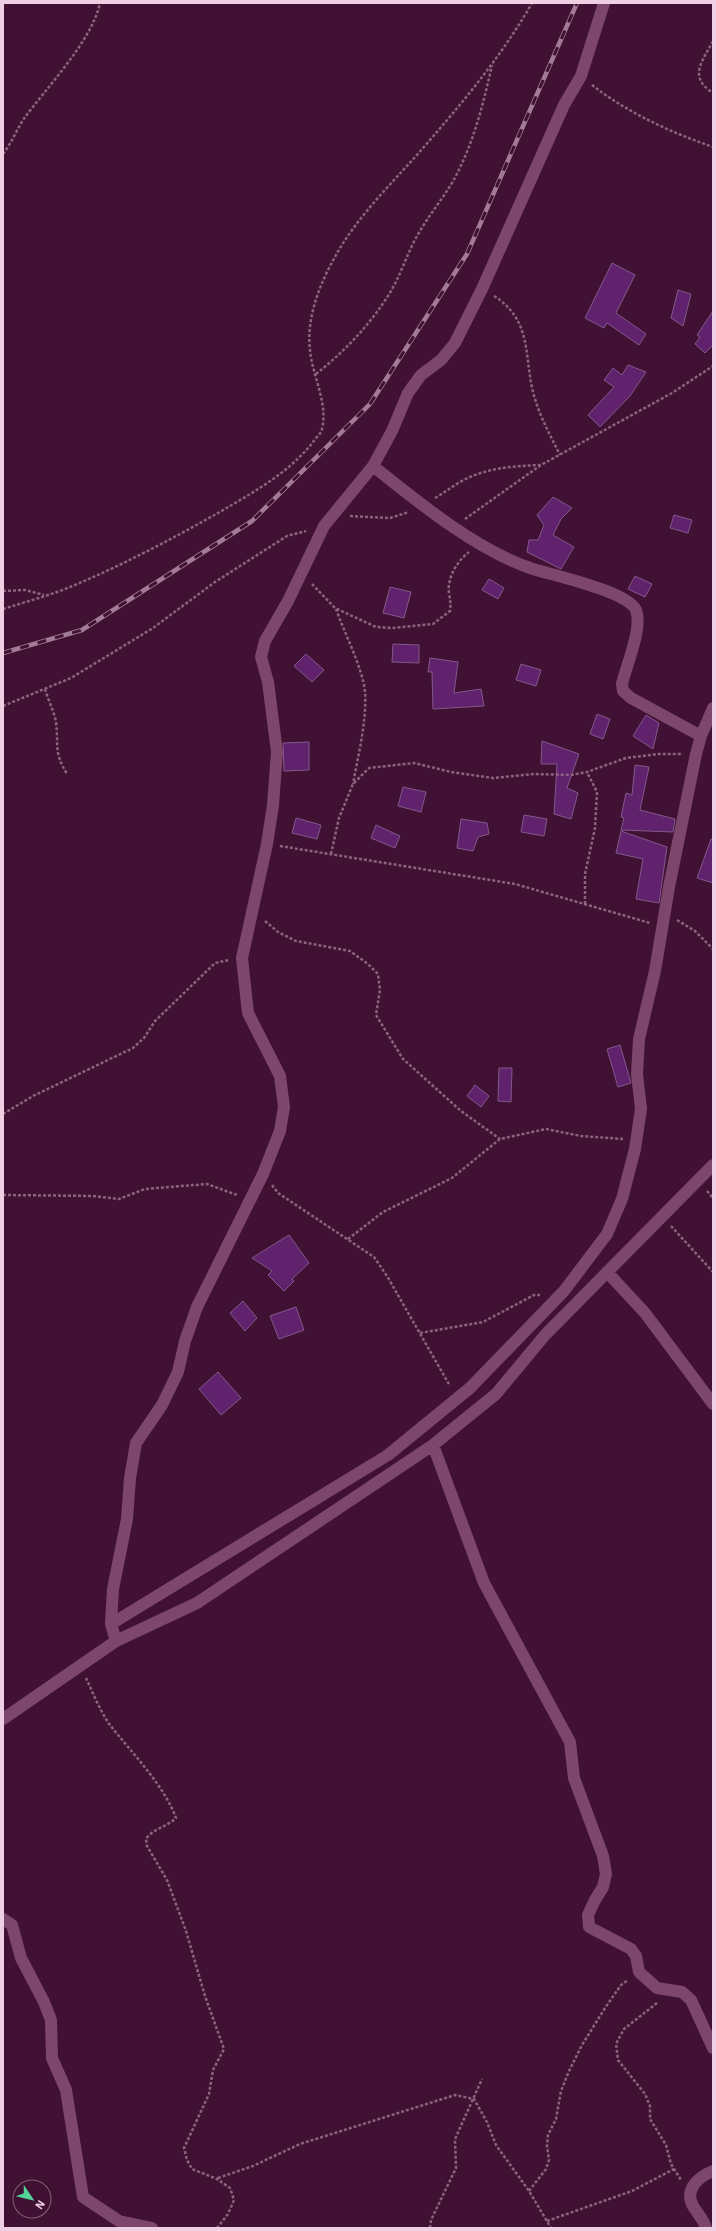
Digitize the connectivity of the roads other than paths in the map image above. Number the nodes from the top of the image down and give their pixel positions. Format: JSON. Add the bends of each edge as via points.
{"nodes":[{"id":1,"x":604,"y":3,"type":"edge"},
{"id":2,"x":373,"y":466,"type":"junction"},
{"id":3,"x":713,"y":708,"type":"edge"},
{"id":4,"x":701,"y":736,"type":"junction"},
{"id":5,"x":713,"y":1165,"type":"edge"},
{"id":6,"x":607,"y":1272,"type":"junction"},
{"id":7,"x":713,"y":1404,"type":"edge"},
{"id":8,"x":433,"y":1445,"type":"junction"},
{"id":9,"x":111,"y":1624,"type":"junction"},
{"id":10,"x":116,"y":1641,"type":"junction"},
{"id":11,"x":3,"y":1719,"type":"edge"},
{"id":12,"x":3,"y":1919,"type":"edge"},
{"id":13,"x":713,"y":2048,"type":"edge"},
{"id":14,"x":713,"y":2171,"type":"edge"},
{"id":15,"x":152,"y":2228,"type":"edge"},
{"id":16,"x":706,"y":2228,"type":"edge"}],
"edges":[{"from":1,"to":2,"type":"street","via":[[581,76],[564,105],[482,289],[455,343],[440,360],[421,375],[408,393],[392,431]]},
{"from":2,"to":4,"type":"street","via":[[454,527],[498,554],[529,568],[606,591],[628,602],[636,610],[637,626],[622,684],[624,691],[631,698]]},
{"from":2,"to":9,"type":"street","via":[[324,526],[265,641],[261,657],[268,682],[277,752],[274,805],[242,958],[248,1013],[280,1076],[284,1107],[280,1131],[263,1174],[197,1307],[178,1372],[162,1405],[136,1443],[127,1519],[113,1588]]},
{"from":3,"to":4,"type":"street"},
{"from":4,"to":9,"type":"street","via":[[639,1039],[637,1074],[641,1109],[636,1140],[622,1199],[607,1234],[558,1298],[457,1398],[388,1455]]},
{"from":5,"to":6,"type":"street"},
{"from":6,"to":7,"type":"street","via":[[645,1313]]},
{"from":6,"to":8,"type":"street","via":[[544,1335],[496,1394]]},
{"from":8,"to":10,"type":"street","via":[[198,1603]]},
{"from":8,"to":13,"type":"street","via":[[484,1583],[570,1742],[574,1778],[606,1874],[587,1923],[593,1930],[631,1949],[636,1956],[638,1972],[657,1988],[682,1992],[691,2000]]},
{"from":9,"to":10,"type":"street"},
{"from":10,"to":11,"type":"street"},
{"from":12,"to":15,"type":"street","via":[[12,1925],[21,1958],[51,2020],[52,2058],[66,2090],[83,2197],[119,2221]]},
{"from":14,"to":16,"type":"street","via":[[698,2180],[690,2194],[692,2205]]}]}
